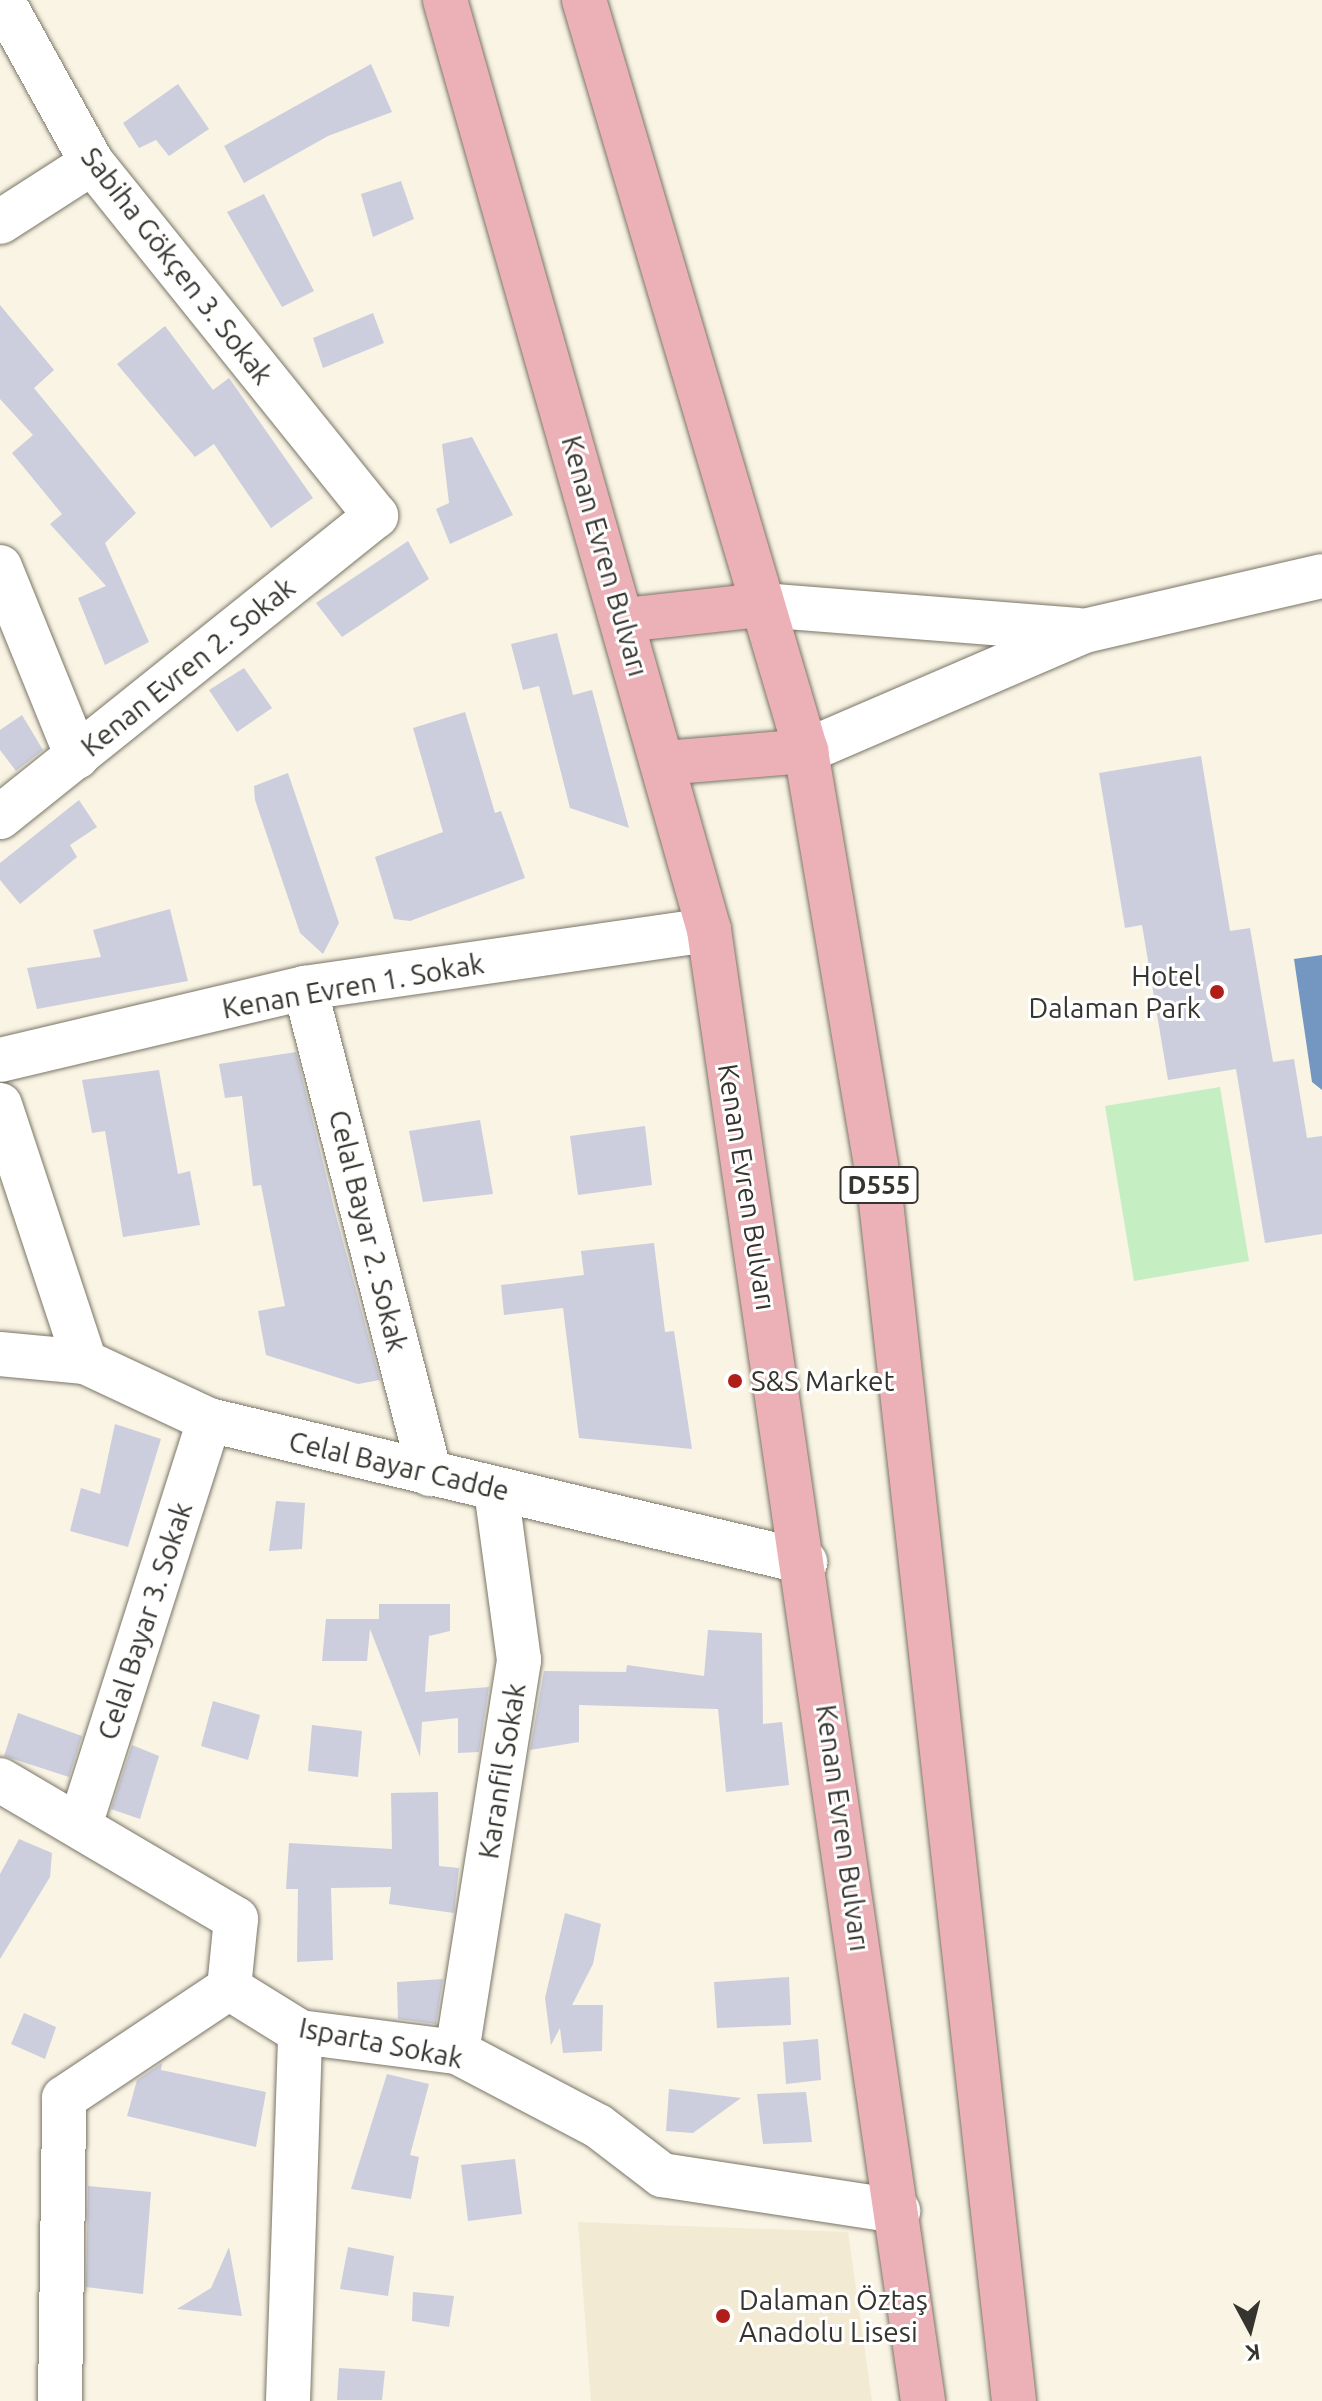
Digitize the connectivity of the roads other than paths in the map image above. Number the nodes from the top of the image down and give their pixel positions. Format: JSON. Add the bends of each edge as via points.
{"nodes":[{"id":1,"x":2,"y":0,"type":"edge"},
{"id":2,"x":445,"y":0,"type":"edge"},
{"id":3,"x":584,"y":0,"type":"edge"},
{"id":4,"x":92,"y":163,"type":"junction"},
{"id":5,"x":0,"y":222,"type":"edge"},
{"id":6,"x":376,"y":516,"type":"joint"},
{"id":7,"x":0,"y":567,"type":"edge"},
{"id":8,"x":1322,"y":576,"type":"edge"},
{"id":9,"x":762,"y":605,"type":"junction"},
{"id":10,"x":624,"y":620,"type":"junction"},
{"id":11,"x":1084,"y":631,"type":"junction"},
{"id":12,"x":806,"y":751,"type":"junction"},
{"id":13,"x":77,"y":757,"type":"junction"},
{"id":14,"x":664,"y":763,"type":"junction"},
{"id":15,"x":0,"y":817,"type":"edge"},
{"id":16,"x":709,"y":930,"type":"junction"},
{"id":17,"x":305,"y":988,"type":"junction"},
{"id":18,"x":0,"y":1060,"type":"edge"},
{"id":19,"x":0,"y":1105,"type":"edge"},
{"id":20,"x":0,"y":1354,"type":"edge"},
{"id":21,"x":85,"y":1362,"type":"junction"},
{"id":22,"x":209,"y":1420,"type":"junction"},
{"id":23,"x":430,"y":1474,"type":"junction"},
{"id":24,"x":496,"y":1489,"type":"junction"},
{"id":25,"x":805,"y":1562,"type":"junction"},
{"id":26,"x":0,"y":1780,"type":"edge"},
{"id":27,"x":81,"y":1822,"type":"junction"},
{"id":28,"x":229,"y":1988,"type":"junction"},
{"id":29,"x":300,"y":2032,"type":"junction"},
{"id":30,"x":457,"y":2052,"type":"junction"},
{"id":31,"x":898,"y":2211,"type":"junction"},
{"id":32,"x":60,"y":2401,"type":"edge"},
{"id":33,"x":288,"y":2401,"type":"edge"},
{"id":34,"x":923,"y":2401,"type":"edge"},
{"id":35,"x":1014,"y":2401,"type":"edge"}],
"edges":[{"from":1,"to":4,"type":"street","name":"Sabiha Gökçen 3. Sokak"},
{"from":2,"to":10,"type":"main road","name":"Kenan Evren Bulvarı"},
{"from":3,"to":9,"type":"main road","number":"D555"},
{"from":4,"to":5,"type":"street"},
{"from":4,"to":6,"type":"street","name":"Sabiha Gökçen 3. Sokak"},
{"from":6,"to":13,"type":"street","name":"Kenan Evren 2. Sokak"},
{"from":7,"to":13,"type":"street"},
{"from":8,"to":11,"type":"street"},
{"from":9,"to":10,"type":"main road"},
{"from":9,"to":11,"type":"street"},
{"from":9,"to":12,"type":"main road","number":"D555"},
{"from":10,"to":14,"type":"main road","name":"Kenan Evren Bulvarı"},
{"from":11,"to":12,"type":"street"},
{"from":12,"to":14,"type":"main road"},
{"from":12,"to":35,"type":"main road","number":"D555","via":[[879,1184]]},
{"from":13,"to":15,"type":"street","name":"Kenan Evren 2. Sokak"},
{"from":14,"to":16,"type":"main road","name":"Kenan Evren Bulvarı"},
{"from":16,"to":17,"type":"street","name":"Kenan Evren 1. Sokak"},
{"from":16,"to":25,"type":"main road","name":"Kenan Evren Bulvarı"},
{"from":17,"to":18,"type":"street","name":"Kenan Evren 1. Sokak"},
{"from":17,"to":23,"type":"street","name":"Celal Bayar 2. Sokak"},
{"from":19,"to":21,"type":"street"},
{"from":20,"to":21,"type":"street","name":"Celal Bayar Cadde"},
{"from":21,"to":22,"type":"street","name":"Celal Bayar Cadde"},
{"from":22,"to":23,"type":"street","name":"Celal Bayar Cadde"},
{"from":22,"to":27,"type":"street","name":"Celal Bayar 3. Sokak"},
{"from":23,"to":24,"type":"street","name":"Celal Bayar Cadde"},
{"from":24,"to":25,"type":"street","name":"Celal Bayar Cadde"},
{"from":24,"to":30,"type":"street","name":"Karanfil Sokak","via":[[519,1660]]},
{"from":25,"to":31,"type":"main road","name":"Kenan Evren Bulvarı"},
{"from":26,"to":27,"type":"street"},
{"from":27,"to":28,"type":"street","via":[[236,1919]]},
{"from":28,"to":29,"type":"street","name":"Isparta Sokak"},
{"from":28,"to":32,"type":"street","via":[[64,2098]]},
{"from":29,"to":30,"type":"street","name":"Isparta Sokak"},
{"from":29,"to":33,"type":"street"},
{"from":30,"to":31,"type":"street","name":"Isparta Sokak","via":[[598,2126],[662,2175]]},
{"from":31,"to":34,"type":"main road","name":"Kenan Evren Bulvarı"}]}
